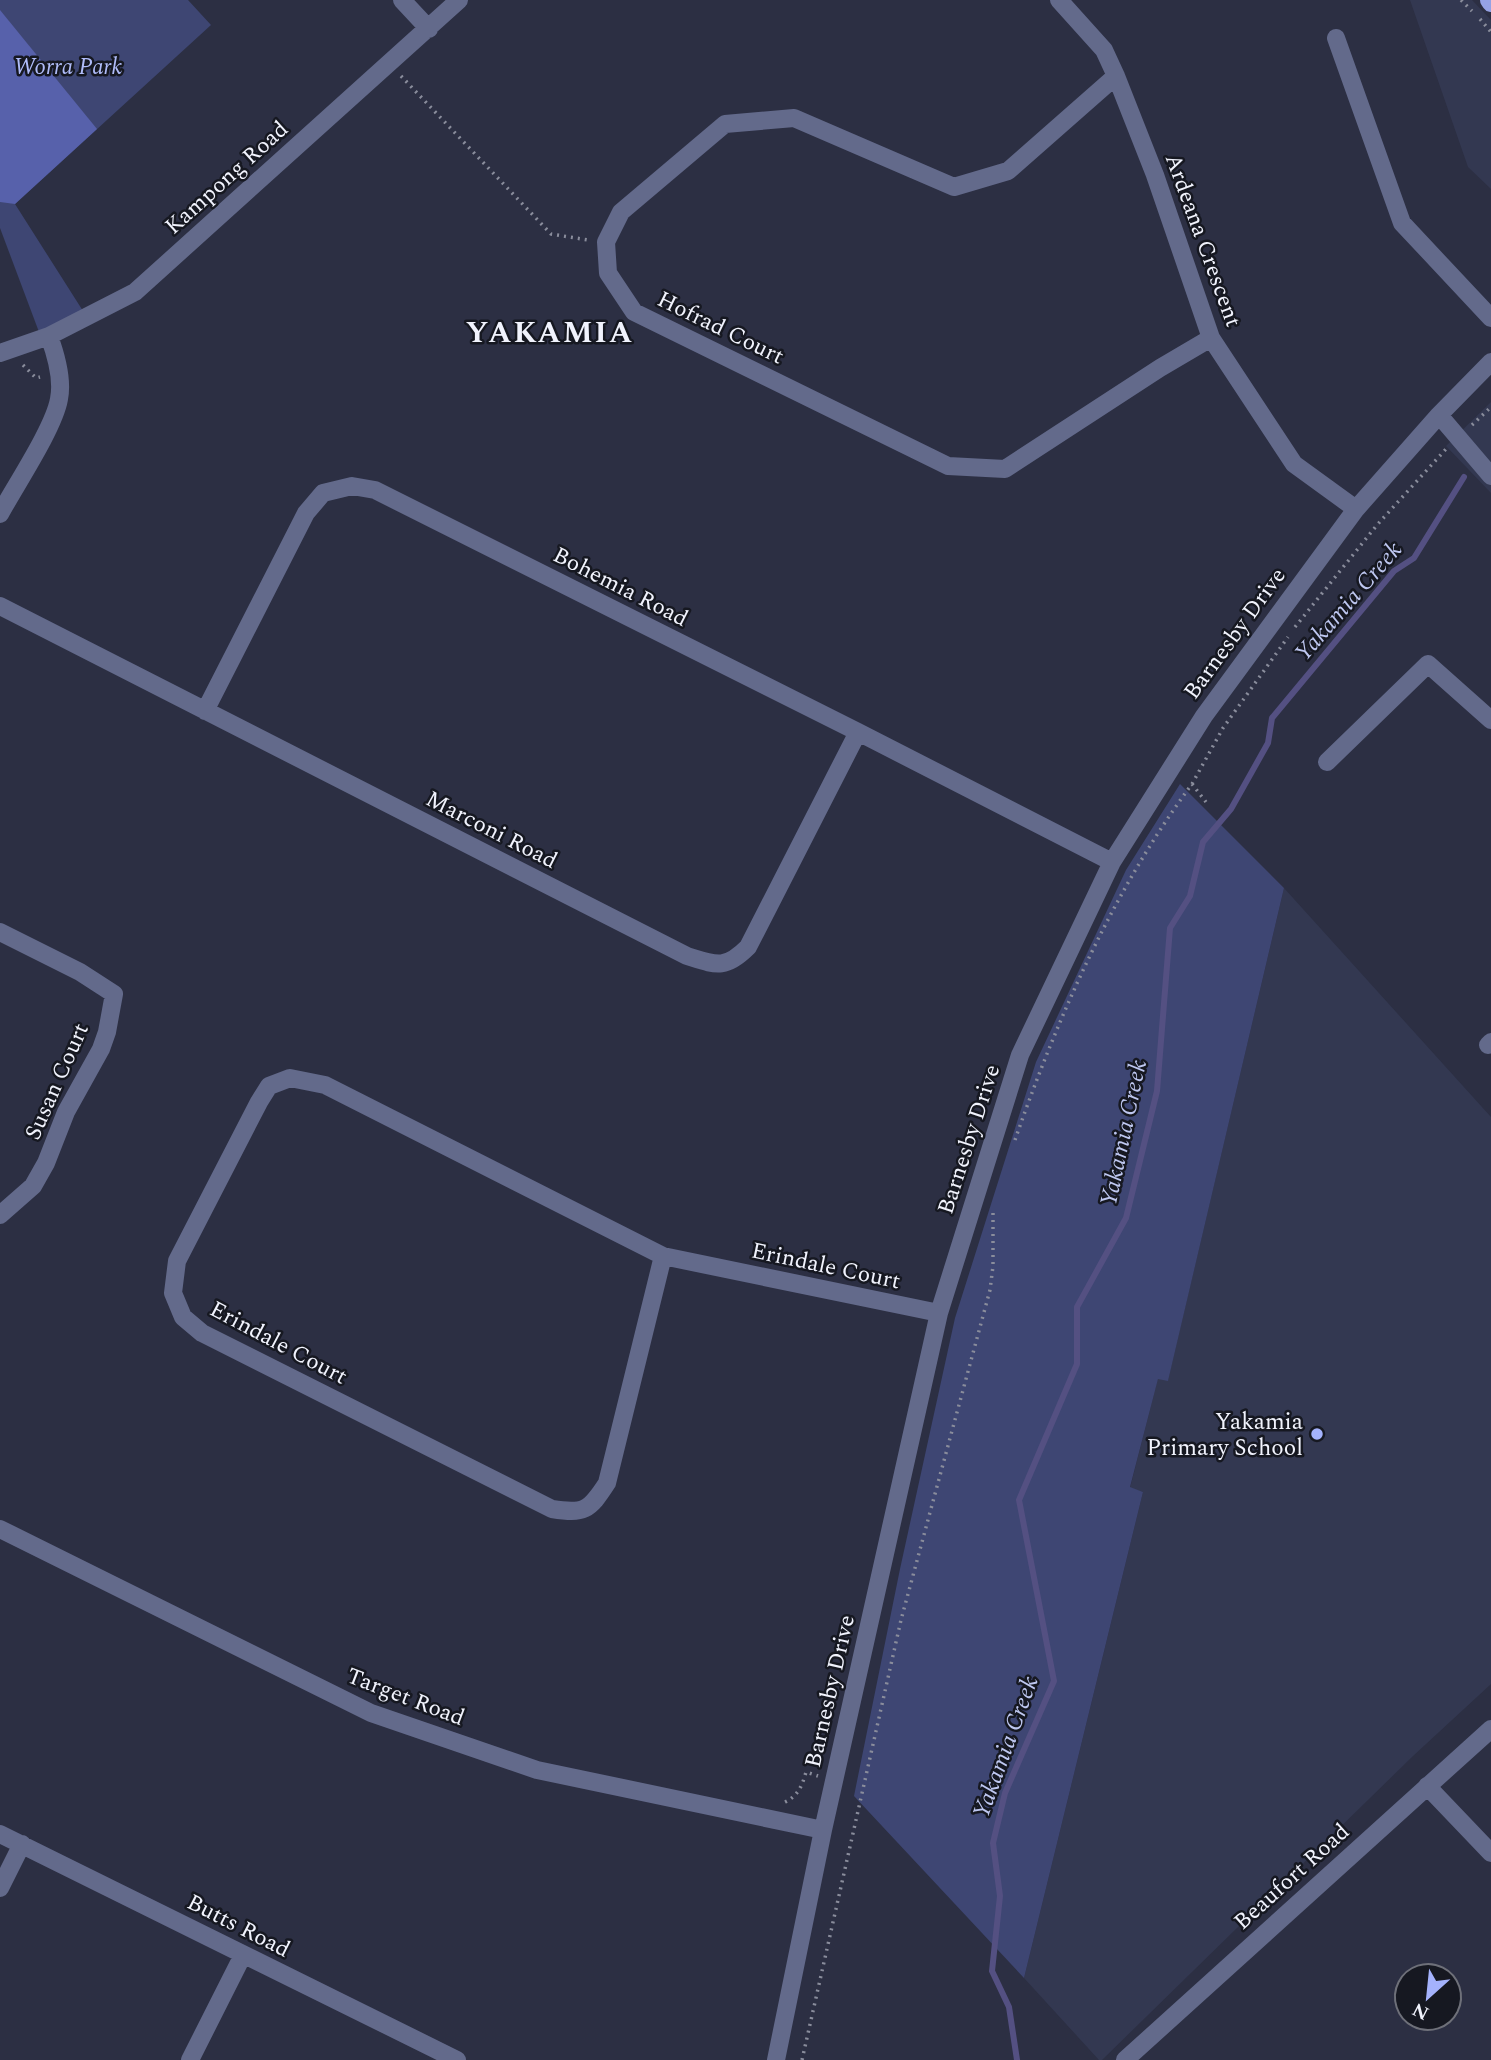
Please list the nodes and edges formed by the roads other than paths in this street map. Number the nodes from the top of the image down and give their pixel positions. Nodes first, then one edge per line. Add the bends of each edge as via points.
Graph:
1 (402, 0) edge
2 (459, 0) edge
3 (1059, 0) edge
4 (429, 29) junction
5 (1336, 38) dead end
6 (1116, 75) junction
7 (1491, 318) edge
8 (49, 335) junction
9 (1211, 338) junction
10 (0, 353) edge
11 (1491, 362) edge
12 (1438, 415) junction
13 (1491, 476) edge
14 (1356, 509) junction
15 (0, 514) edge
16 (0, 606) edge
17 (205, 711) junction
18 (1491, 720) edge
19 (858, 732) junction
20 (1327, 762) dead end
21 (1112, 862) junction
22 (0, 932) edge
23 (0, 1215) edge
24 (663, 1256) junction
25 (939, 1313) junction
26 (0, 1529) edge
27 (1491, 1729) edge
28 (1427, 1786) junction
29 (823, 1830) junction
30 (0, 1834) edge
31 (22, 1844) junction
32 (1491, 1853) edge
33 (0, 1888) edge
34 (243, 1955) junction
35 (190, 2060) edge
36 (457, 2060) edge
37 (776, 2060) edge
38 (1125, 2060) edge

1 - 4 street
2 - 4 street, Kampong Road
3 - 6 street, Ardeana Crescent via 1104,50
4 - 8 street, Kampong Road via 135,292
5 - 7 street via 1402,223
6 - 9 street, Ardeana Crescent
6 - 9 street, Hofrad Court via 1008,171 954,187 793,118 724,124 621,212 606,242 608,273 634,312 948,466 1005,469
8 - 10 street, Kampong Road
8 - 15 street via 60,382 59,401
9 - 14 street, Ardeana Crescent via 1294,464
11 - 12 street, Barnesby Drive
12 - 13 street
12 - 14 street, Barnesby Drive
14 - 21 street, Barnesby Drive via 1204,716
16 - 17 street, Marconi Road
17 - 19 street, Bohemia Road via 306,513 323,493 352,486 375,490
17 - 19 street, Marconi Road via 687,956 712,964 734,961 748,947
18 - 20 street via 1428,664
19 - 21 street, Bohemia Road
21 - 25 street, Barnesby Drive via 1020,1055
22 - 23 street, Susan Court via 114,994 101,1049 66,1112 46,1163 33,1186
24 - 24 street, Erindale Court via 325,1085 290,1078 268,1086 259,1102 177,1261 173,1293 183,1317 202,1333 552,1509 576,1513 595,1502 607,1483
24 - 25 street, Erindale Court
25 - 29 street, Barnesby Drive
26 - 29 street, Target Road via 371,1713 537,1770
27 - 28 street, Beaufort Road
28 - 32 street
28 - 38 street, Beaufort Road
29 - 37 street, Barnesby Drive
30 - 31 street, Butts Road
31 - 33 street
31 - 34 street, Butts Road
34 - 35 street
34 - 36 street, Butts Road

